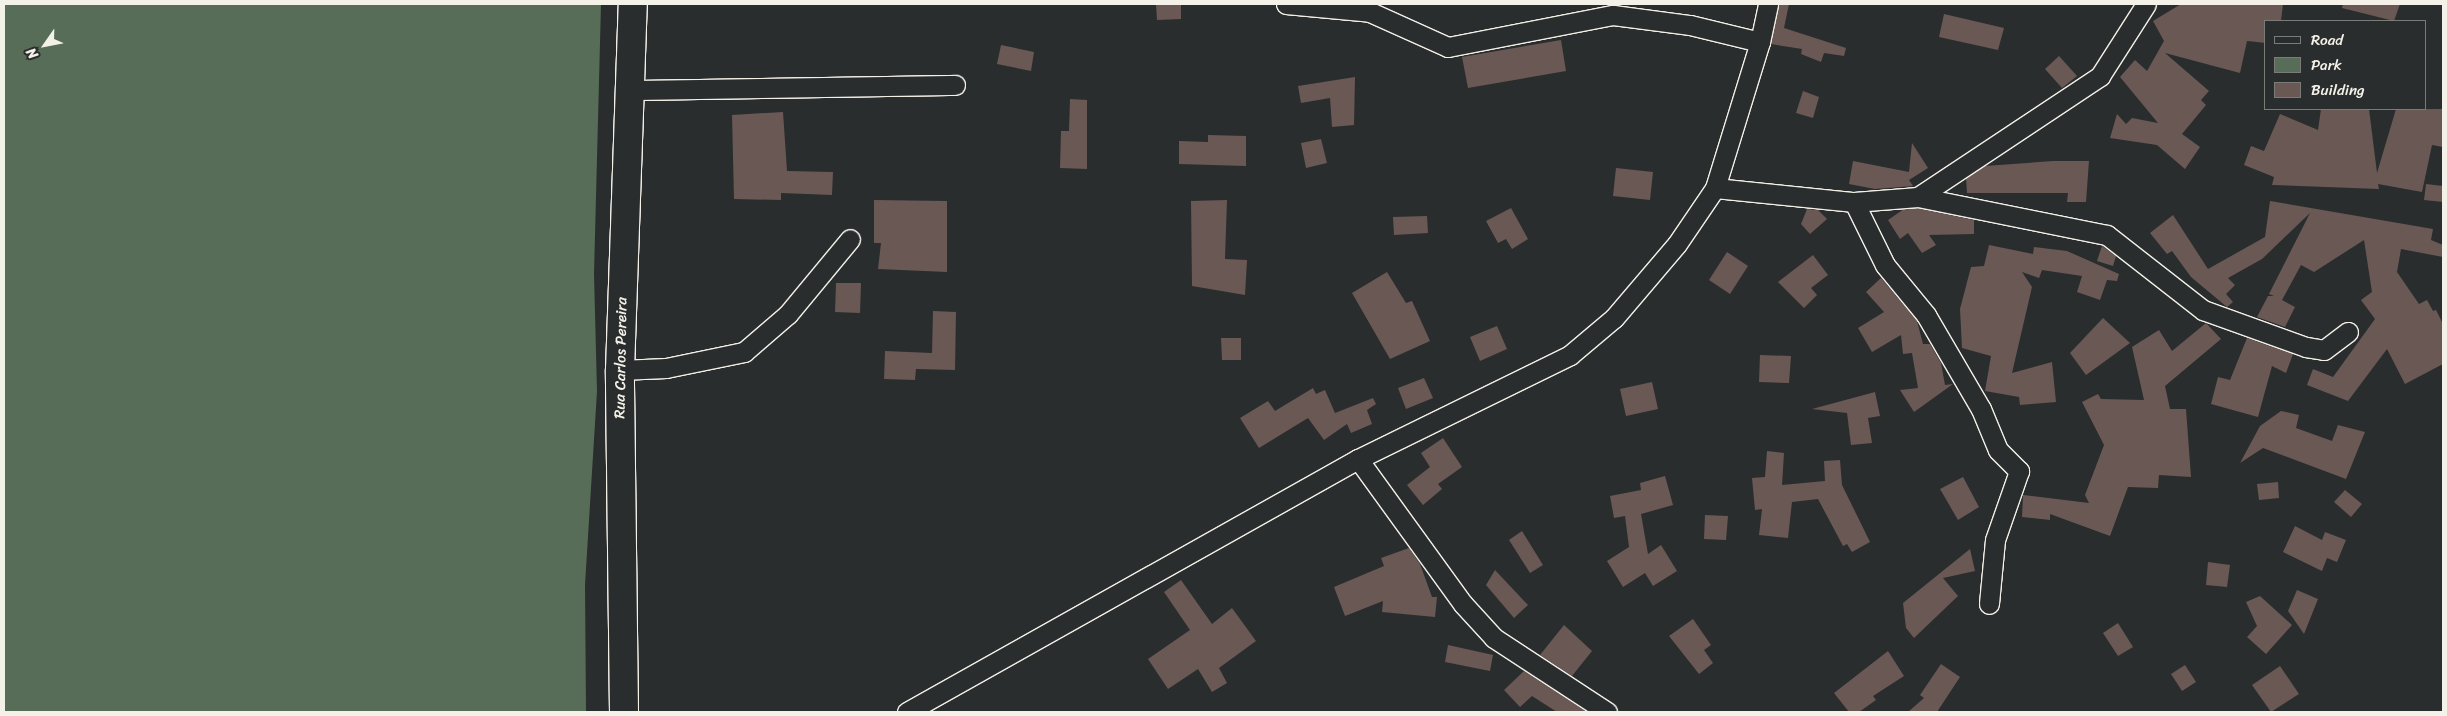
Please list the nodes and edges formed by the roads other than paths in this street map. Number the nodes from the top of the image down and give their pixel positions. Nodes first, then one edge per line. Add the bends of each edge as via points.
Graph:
1 (633, 4) edge
2 (1286, 4) edge
3 (1768, 4) edge
4 (2146, 4) edge
5 (1370, 8) edge
6 (1760, 42) junction
7 (955, 85) dead end
8 (630, 90) junction
9 (1715, 188) junction
10 (1918, 197) junction
11 (1854, 202) junction
12 (850, 239) dead end
13 (2348, 332) dead end
14 (620, 370) junction
15 (1358, 459) junction
16 (1989, 604) dead end
17 (624, 712) edge
18 (908, 712) edge
19 (1607, 712) edge

1 - 8 main road, Rua Carlos Pereira
2 - 5 street
3 - 6 street
4 - 10 street via 2100,76
5 - 6 street via 1448,46 1613,15 1690,25
6 - 9 street
7 - 8 street
8 - 14 main road, Rua Carlos Pereira
9 - 11 street
9 - 15 street via 1677,244 1614,318 1570,355
10 - 11 street
10 - 13 street via 2117,239 2203,310 2306,347 2324,350
11 - 16 street via 1885,265 1926,315 1981,409 1998,450 2019,471 1994,540
12 - 14 street via 788,314 744,352 666,368
14 - 17 main road, Rua Carlos Pereira
15 - 18 street
15 - 19 street via 1463,604 1494,638

